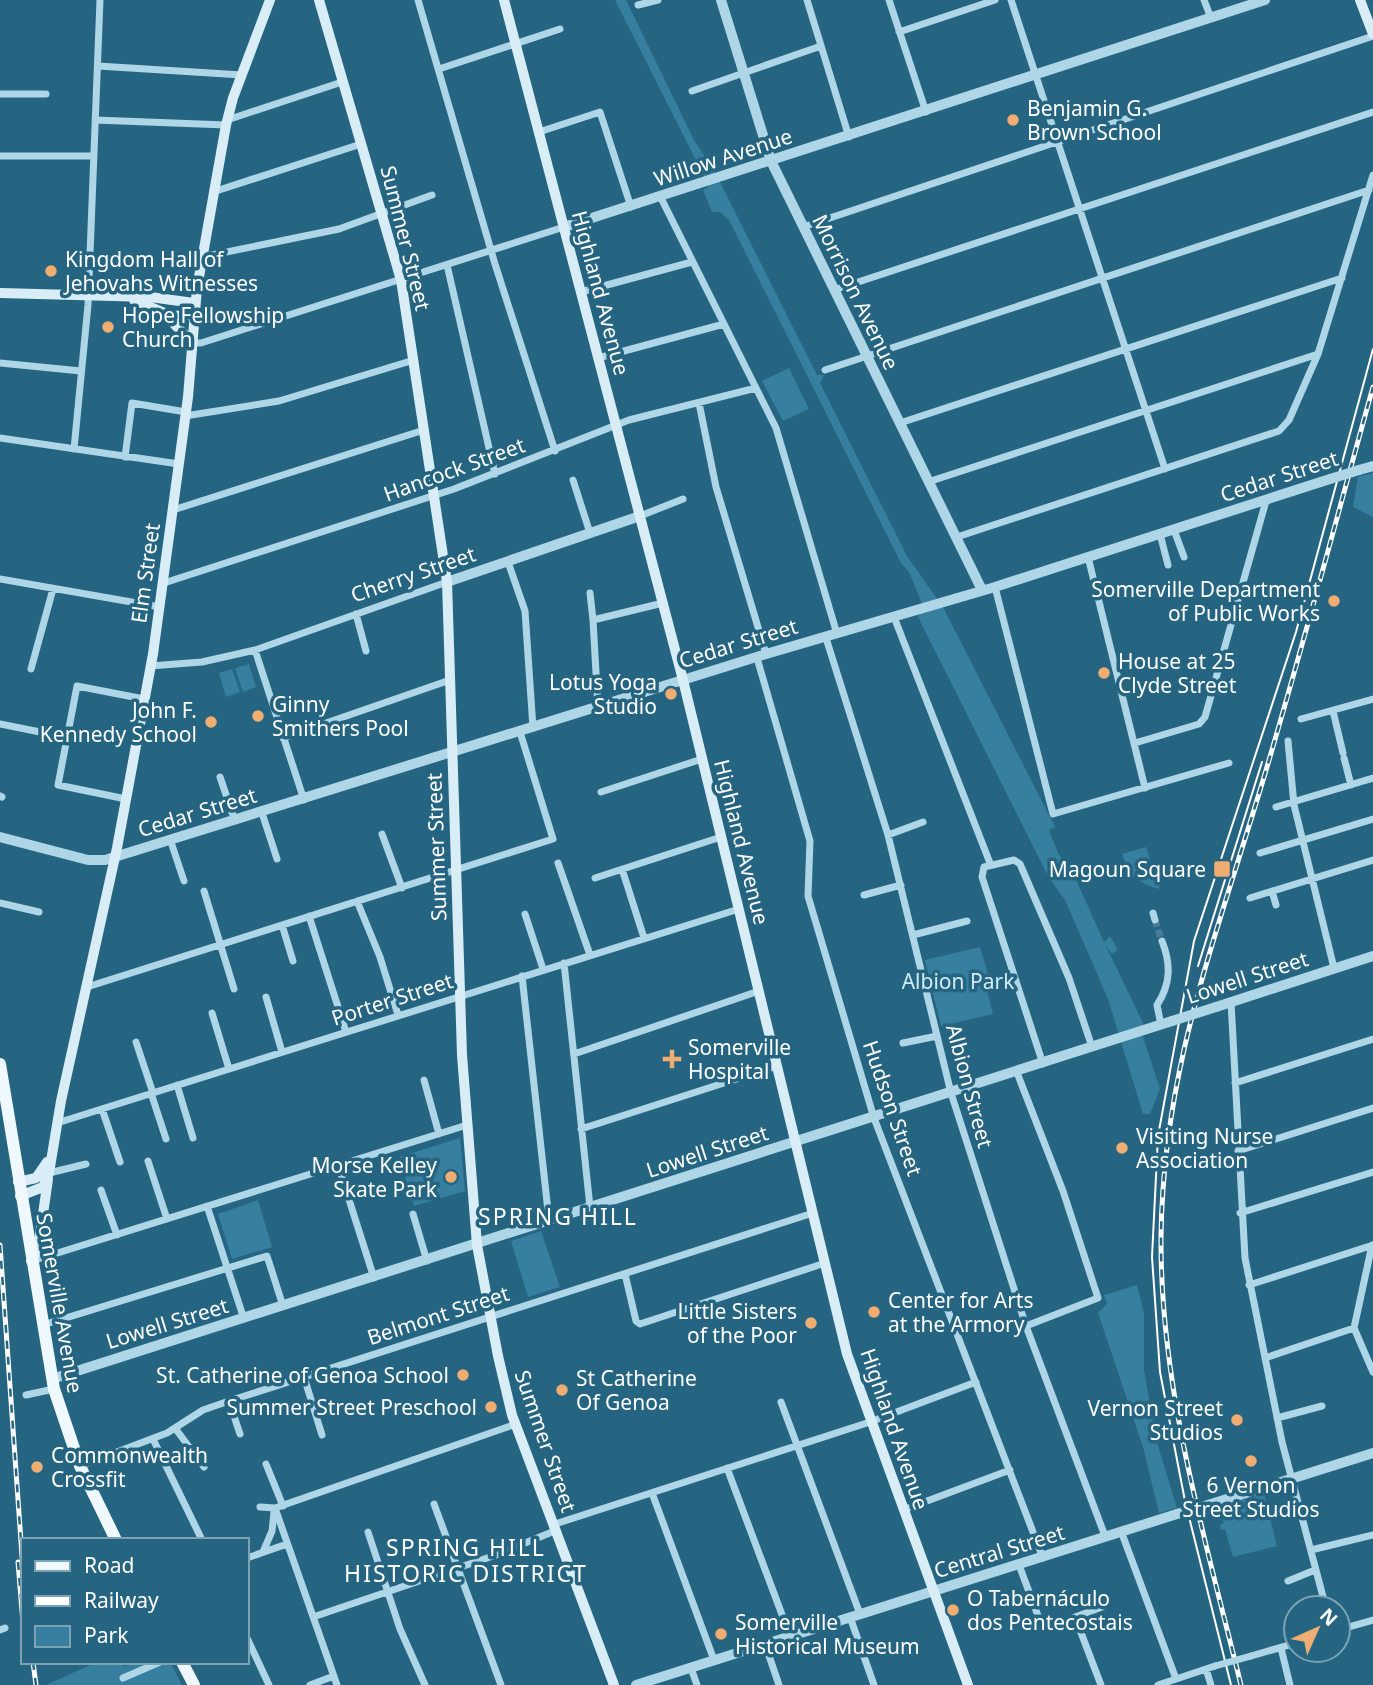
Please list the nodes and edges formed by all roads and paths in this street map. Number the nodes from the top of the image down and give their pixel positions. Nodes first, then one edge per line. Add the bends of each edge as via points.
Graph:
1 (100, 0) edge
2 (270, 0) edge
3 (319, 0) edge
4 (418, 0) edge
5 (504, 0) edge
6 (657, 0) edge
7 (722, 0) edge
8 (807, 0) edge
9 (889, 0) edge
10 (995, 0) edge
11 (1011, 0) edge
12 (1204, 0) edge
13 (1265, 0) edge
14 (1360, 0) edge
15 (638, 5) dead end
16 (1210, 18) junction
17 (560, 29) dead end
18 (900, 32) junction
19 (1373, 35) edge
20 (516, 44) junction
21 (821, 46) junction
22 (98, 66) junction
23 (439, 69) junction
24 (743, 72) junction
25 (242, 75) junction
26 (1036, 76) junction
27 (342, 82) junction
28 (692, 91) dead end
29 (0, 94) edge
30 (46, 94) dead end
31 (926, 112) junction
32 (1373, 112) edge
33 (96, 120) junction
34 (227, 123) junction
35 (539, 132) junction
36 (849, 137) junction
37 (361, 144) junction
38 (1058, 144) junction
39 (0, 156) edge
40 (94, 156) junction
41 (771, 161) junction
42 (1373, 175) edge
43 (1369, 190) junction
44 (213, 192) junction
45 (432, 195) dead end
46 (662, 198) junction
47 (632, 208) junction
48 (1080, 209) junction
49 (381, 213) junction
50 (564, 227) junction
51 (803, 227) junction
52 (492, 250) junction
53 (202, 257) junction
54 (692, 262) junction
55 (447, 265) junction
56 (1104, 278) junction
57 (1342, 278) junction
58 (401, 280) junction
59 (834, 289) junction
60 (581, 292) junction
61 (0, 293) edge
62 (88, 296) junction
63 (124, 298) junction
64 (194, 309) junction
65 (161, 311) junction
66 (724, 324) junction
67 (192, 343) junction
68 (1125, 349) junction
69 (1318, 354) junction
70 (867, 357) junction
71 (598, 358) junction
72 (414, 360) junction
73 (0, 363) edge
74 (81, 370) junction
75 (825, 370) dead end
76 (756, 388) junction
77 (699, 403) junction
78 (1146, 411) junction
79 (186, 414) junction
80 (900, 423) junction
81 (616, 425) junction
82 (424, 430) junction
83 (0, 438) edge
84 (74, 449) junction
85 (555, 451) junction
86 (125, 457) junction
87 (179, 464) junction
88 (1373, 466) edge
89 (1165, 469) junction
90 (495, 474) junction
91 (573, 480) dead end
92 (928, 482) junction
93 (434, 496) junction
94 (683, 499) dead end
95 (1266, 501) junction
96 (173, 510) junction
97 (640, 516) junction
98 (1174, 530) junction
99 (590, 533) junction
100 (1160, 534) junction
101 (957, 537) junction
102 (1088, 557) junction
103 (1184, 557) dead end
104 (508, 562) junction
105 (1168, 565) dead end
106 (3, 580) edge
107 (447, 582) junction
108 (164, 583) junction
109 (995, 587) junction
110 (53, 589) junction
111 (982, 590) junction
112 (590, 593) dead end
113 (663, 603) junction
114 (160, 607) junction
115 (356, 614) junction
116 (894, 617) junction
117 (593, 620) junction
118 (837, 634) junction
119 (826, 638) junction
120 (255, 650) junction
121 (366, 650) dead end
122 (762, 656) junction
123 (150, 666) junction
124 (31, 670) dead end
125 (450, 680) junction
126 (683, 680) junction
127 (144, 699) junction
128 (1373, 699) edge
129 (598, 708) junction
130 (1333, 710) junction
131 (1301, 719) dead end
132 (0, 724) edge
133 (533, 728) junction
134 (520, 732) junction
135 (45, 733) dead end
136 (283, 738) junction
137 (1288, 741) dead end
138 (1135, 743) junction
139 (453, 753) junction
140 (702, 759) junction
141 (1229, 763) dead end
142 (220, 777) dead end
143 (1373, 778) edge
144 (1351, 785) junction
145 (1145, 788) junction
146 (601, 792) dead end
147 (126, 799) junction
148 (304, 800) junction
149 (1295, 802) junction
150 (1276, 807) dead end
151 (262, 813) junction
152 (1373, 819) edge
153 (235, 821) junction
154 (923, 822) dead end
155 (382, 834) dead end
156 (888, 835) junction
157 (0, 837) edge
158 (721, 837) junction
159 (170, 839) junction
160 (1303, 841) junction
161 (1260, 852) dead end
162 (115, 857) junction
163 (277, 859) dead end
164 (1373, 860) edge
165 (558, 863) dead end
166 (990, 863) junction
167 (622, 869) junction
168 (456, 871) junction
169 (595, 877) dead end
170 (1312, 879) junction
171 (184, 881) dead end
172 (901, 885) junction
173 (402, 887) junction
174 (204, 891) dead end
175 (1272, 891) junction
176 (864, 895) dead end
177 (1250, 898) dead end
178 (357, 901) junction
179 (0, 903) edge
180 (1276, 905) dead end
181 (739, 909) junction
182 (39, 912) dead end
183 (525, 914) dead end
184 (309, 916) junction
185 (967, 921) dead end
186 (282, 925) junction
187 (914, 935) junction
188 (644, 938) junction
189 (1162, 941) tunnel mouth
190 (220, 944) junction
191 (590, 955) junction
192 (1373, 956) edge
193 (293, 961) dead end
194 (564, 963) junction
195 (1334, 968) junction
196 (542, 969) junction
197 (522, 976) junction
198 (87, 987) junction
199 (234, 989) dead end
200 (759, 991) junction
201 (461, 995) junction
202 (266, 997) dead end
203 (1231, 1002) junction
204 (212, 1013) dead end
205 (398, 1015) junction
206 (1161, 1025) junction
207 (346, 1032) junction
208 (937, 1035) junction
209 (1373, 1040) edge
210 (136, 1042) dead end
211 (903, 1043) dead end
212 (1092, 1047) junction
213 (282, 1052) junction
214 (574, 1054) junction
215 (0, 1064) edge
216 (1043, 1064) junction
217 (777, 1066) junction
218 (229, 1069) junction
219 (1016, 1070) junction
220 (424, 1080) dead end
221 (1235, 1083) junction
222 (177, 1085) junction
223 (152, 1093) junction
224 (951, 1093) junction
225 (1373, 1108) edge
226 (102, 1109) junction
227 (874, 1118) junction
228 (57, 1123) junction
229 (467, 1125) junction
230 (581, 1129) junction
231 (439, 1134) junction
232 (193, 1138) dead end
233 (166, 1139) dead end
234 (796, 1142) junction
235 (1238, 1150) junction
236 (51, 1153) junction
237 (149, 1161) dead end
238 (120, 1162) dead end
239 (86, 1164) dead end
240 (338, 1166) junction
241 (1373, 1172) edge
242 (49, 1174) junction
243 (18, 1182) junction
244 (101, 1190) dead end
245 (20, 1196) junction
246 (207, 1206) junction
247 (590, 1207) junction
248 (813, 1213) junction
249 (1240, 1213) junction
250 (413, 1214) dead end
251 (167, 1219) junction
252 (549, 1220) junction
253 (117, 1235) junction
254 (477, 1245) junction
255 (1373, 1245) edge
256 (31, 1261) junction
257 (427, 1261) junction
258 (825, 1263) junction
259 (227, 1268) junction
260 (625, 1274) junction
261 (374, 1278) junction
262 (1249, 1284) junction
263 (283, 1307) junction
264 (491, 1316) junction
265 (244, 1319) junction
266 (42, 1325) junction
267 (1026, 1326) junction
268 (1354, 1328) junction
269 (1265, 1357) junction
270 (1373, 1372) edge
271 (304, 1377) junction
272 (976, 1382) junction
273 (53, 1384) junction
274 (26, 1395) dead end
275 (229, 1401) junction
276 (781, 1402) dead end
277 (1322, 1406) dead end
278 (1278, 1418) junction
279 (870, 1422) junction
280 (516, 1424) junction
281 (175, 1429) junction
282 (240, 1434) dead end
283 (322, 1435) dead end
284 (152, 1439) junction
285 (797, 1446) junction
286 (1373, 1453) edge
287 (266, 1464) dead end
288 (80, 1466) junction
289 (204, 1468) dead end
290 (727, 1468) junction
291 (1010, 1470) junction
292 (1294, 1478) junction
293 (652, 1493) junction
294 (434, 1504) dead end
295 (260, 1507) dead end
296 (279, 1507) junction
297 (903, 1510) junction
298 (556, 1527) junction
299 (1121, 1531) junction
300 (368, 1532) dead end
301 (1373, 1535) edge
302 (1105, 1536) junction
303 (115, 1538) edge
304 (201, 1538) edge
305 (287, 1544) junction
306 (1311, 1550) junction
307 (263, 1552) junction
308 (248, 1558) edge
309 (1043, 1558) junction
310 (1020, 1565) junction
311 (456, 1568) junction
312 (1315, 1570) junction
313 (1288, 1581) dead end
314 (933, 1591) junction
315 (387, 1592) junction
316 (1322, 1594) edge
317 (1102, 1608) dead end
318 (855, 1616) junction
319 (313, 1617) junction
320 (1076, 1617) junction
321 (1373, 1620) edge
322 (1352, 1626) edge
323 (790, 1636) junction
324 (248, 1640) edge
325 (765, 1644) junction
326 (1281, 1648) joint
327 (714, 1660) junction
328 (155, 1664) edge
329 (183, 1664) edge
330 (691, 1668) junction
331 (1206, 1669) junction
332 (334, 1676) junction
333 (123, 1678) dead end
334 (1176, 1679) junction
335 (194, 1685) edge
336 (269, 1685) edge
337 (310, 1685) edge
338 (337, 1685) edge
339 (425, 1685) edge
340 (501, 1685) edge
341 (614, 1685) edge
342 (636, 1685) edge
343 (697, 1685) edge
344 (779, 1685) edge
345 (874, 1685) edge
346 (968, 1685) edge
347 (1101, 1685) edge
348 (1159, 1685) edge
349 (1211, 1685) edge
350 (1290, 1685) edge

1 - 22 street
2 - 25 main road, Elm Street
3 - 27 main road, Summer Street
4 - 23 street
5 - 20 main road, Highland Avenue
6 - 15 street
7 - 24 street, Morrison Avenue
8 - 21 street
9 - 18 street
10 - 18 street
11 - 26 street
12 - 16 street
13 - 16 street, Willow Avenue
14 - 19 main road
16 - 26 street, Willow Avenue
17 - 20 street
18 - 31 street
19 - 38 street
20 - 23 street
20 - 35 main road, Highland Avenue
21 - 24 street
21 - 36 street
22 - 25 street
22 - 33 street
23 - 52 street
24 - 28 street
24 - 41 street, Morrison Avenue
25 - 34 main road, Elm Street
26 - 31 street, Willow Avenue
26 - 38 street
27 - 34 street
27 - 37 main road, Summer Street
29 - 30 street
31 - 36 street, Willow Avenue
32 - 48 street
33 - 34 street
33 - 40 street
34 - 44 main road, Elm Street
35 - 47 street via 600,112
35 - 50 main road, Highland Avenue
36 - 41 street, Willow Avenue
37 - 44 street
37 - 49 main road, Summer Street
38 - 48 street
38 - 51 street
39 - 40 street
40 - 62 street
41 - 46 street, Willow Avenue
41 - 51 street, Morrison Avenue
42 - 43 street
43 - 56 street
43 - 57 street
44 - 53 main road, Elm Street
45 - 49 street
46 - 47 street, Willow Avenue
46 - 54 street
47 - 50 street, Willow Avenue
48 - 56 street
48 - 59 street
49 - 53 street via 340,229
49 - 58 main road, Summer Street
50 - 52 street, Willow Avenue
50 - 60 main road, Highland Avenue
51 - 59 street, Morrison Avenue
52 - 55 street, Willow Avenue
52 - 85 street
53 - 64 main road, Elm Street
54 - 60 street
54 - 66 street
55 - 58 street, Willow Avenue
55 - 90 street
56 - 68 street
56 - 70 street
57 - 68 street
57 - 69 street
58 - 67 street, Willow Avenue
58 - 72 main road, Summer Street
59 - 70 street, Morrison Avenue
60 - 71 main road, Highland Avenue
61 - 62 main road
62 - 63 main road
62 - 74 street
63 - 64 main road via 155,297
63 - 65 main road
64 - 65 main road via 175,316
64 - 67 main road, Elm Street
65 - 67 main road
66 - 71 street
66 - 76 street
67 - 79 main road, Elm Street
68 - 78 street
68 - 80 street
69 - 78 street
69 - 89 street via 1290,420 1279,431
70 - 75 street
70 - 80 street, Morrison Avenue
71 - 81 main road, Highland Avenue
72 - 79 street via 279,401
72 - 82 main road, Summer Street
73 - 74 street
74 - 84 street
76 - 77 street, Hancock Street
76 - 118 street via 776,428
77 - 81 street, Hancock Street
77 - 122 street, Hudson Street via 716,487
78 - 89 street
78 - 92 street
79 - 86 street via 132,403
79 - 87 main road, Elm Street
80 - 92 street, Morrison Avenue
81 - 85 street, Hancock Street
81 - 97 main road, Highland Avenue
82 - 93 main road, Summer Street
82 - 96 street
83 - 84 street
84 - 86 street
85 - 90 street, Hancock Street
86 - 87 street
87 - 96 main road, Elm Street
88 - 95 street, Cedar Street, bridge
89 - 101 street
90 - 93 street, Hancock Street
91 - 99 street
92 - 101 street, Morrison Avenue
93 - 107 main road, Summer Street
93 - 108 street, Hancock Street
94 - 97 street, Cherry Street
95 - 98 street, Cedar Street
95 - 138 street via 1205,717 1199,724
96 - 108 main road, Elm Street
97 - 99 street, Cherry Street
97 - 113 main road, Highland Avenue
98 - 100 street, Cedar Street
98 - 103 street
99 - 104 street, Cherry Street
100 - 102 street, Cedar Street
100 - 105 street
101 - 111 street, Morrison Avenue
102 - 109 street, Cedar Street
102 - 138 street
104 - 107 street, Cherry Street
104 - 133 street via 525,611
106 - 110 street
107 - 115 street, Cherry Street
107 - 125 main road, Summer Street
108 - 114 main road, Elm Street
109 - 111 street, Cedar Street
109 - 145 street via 1054,814
110 - 114 street
110 - 124 street
111 - 116 street, Cedar Street
112 - 117 street
113 - 117 street
113 - 126 main road, Highland Avenue
114 - 123 main road, Elm Street
115 - 120 street, Cherry Street
115 - 121 street
116 - 118 street, Cedar Street
116 - 166 street
117 - 129 street
118 - 119 street, Cedar Street
119 - 122 street, Cedar Street
119 - 156 street, Albion Street
120 - 123 street, Cherry Street via 202,662
120 - 136 street
122 - 126 street, Cedar Street
122 - 227 street, Hudson Street via 810,841 808,896
123 - 127 main road, Elm Street
125 - 136 street
125 - 139 main road, Summer Street
126 - 129 street, Cedar Street
126 - 140 main road, Highland Avenue
127 - 147 main road, Elm Street
127 - 147 street via 78,686 58,785
128 - 130 street
129 - 133 street, Cedar Street
130 - 131 street
130 - 144 street
132 - 135 street
133 - 134 street, Cedar Street
134 - 139 street, Cedar Street
134 - 168 street via 553,839
136 - 148 street
137 - 149 street
138 - 145 street
139 - 148 street, Cedar Street
139 - 168 main road, Summer Street
140 - 146 street
140 - 158 main road, Highland Avenue
141 - 145 street
142 - 153 street
143 - 144 street
144 - 149 street
147 - 162 main road, Elm Street
148 - 151 street, Cedar Street
149 - 150 street
149 - 160 street
151 - 153 street, Cedar Street
151 - 163 street
152 - 160 street
153 - 159 street, Cedar Street
154 - 156 street
155 - 173 street
156 - 172 street, Albion Street
157 - 162 street, Cedar Street via 88,860
158 - 167 street
158 - 181 main road, Highland Avenue
159 - 162 street, Cedar Street
159 - 171 street
160 - 161 street
160 - 170 street
162 - 198 main road, Elm Street
164 - 170 street via 1355,870
165 - 191 street
166 - 212 street via 1014,860 1020,864 1069,978
166 - 216 street via 982,877
167 - 169 street
167 - 188 street
168 - 173 street
168 - 201 main road, Summer Street
170 - 175 street
170 - 195 street
172 - 176 street
172 - 187 street, Albion Street
173 - 178 street
174 - 190 street
175 - 177 street
175 - 180 street
178 - 184 street
178 - 205 street
179 - 182 street
181 - 188 street, Porter Street
181 - 200 main road, Highland Avenue
183 - 196 street
184 - 186 street
184 - 207 street
185 - 187 street
186 - 190 street
186 - 193 street
187 - 208 street, Albion Street
188 - 191 street, Porter Street
189 - 206 street via 1169,973 1157,1005
190 - 198 street
190 - 199 street
191 - 194 street, Porter Street
192 - 195 street, Lowell Street
194 - 196 street, Porter Street
194 - 214 street
195 - 203 street, Lowell Street
196 - 197 street, Porter Street
197 - 201 street, Porter Street
197 - 252 street
198 - 228 main road, Elm Street
200 - 214 street
200 - 217 main road, Highland Avenue
201 - 205 street, Porter Street
201 - 229 main road, Summer Street
202 - 213 street
203 - 206 street, Lowell Street, bridge
203 - 221 street
204 - 218 street
205 - 207 street, Porter Street
206 - 212 street, Lowell Street
207 - 213 street, Porter Street
208 - 211 street
208 - 224 street, Albion Street
209 - 221 street
210 - 223 street
212 - 216 street, Lowell Street
213 - 218 street, Porter Street
214 - 230 street
215 - 243 main road, Somerville Avenue
216 - 219 street, Lowell Street
217 - 230 street
217 - 234 main road, Highland Avenue
218 - 222 street, Porter Street
219 - 224 street, Lowell Street
219 - 267 street via 1098,1298
220 - 231 street
221 - 235 street
222 - 223 street, Porter Street
222 - 232 street
223 - 226 street, Porter Street
223 - 233 street
224 - 227 street, Lowell Street
224 - 267 street, Albion Street
225 - 235 street
226 - 228 street, Porter Street
226 - 238 street
227 - 234 street, Lowell Street
227 - 272 street, Hudson Street
228 - 236 main road, Elm Street
229 - 231 street
229 - 254 main road, Summer Street
230 - 247 street
231 - 240 street
234 - 247 street, Lowell Street
234 - 248 main road, Highland Avenue
235 - 249 street
236 - 242 main road, Elm Street
236 - 243 main road, Elm Street via 39,1175
237 - 251 street
239 - 242 street
240 - 246 street
240 - 261 street
241 - 249 street
242 - 245 main road via 43,1187
242 - 256 main road, Elm Street via 38,1249
243 - 245 main road, Somerville Avenue
244 - 253 street
245 - 256 main road, Somerville Avenue
246 - 251 street
246 - 259 street
247 - 252 street, Lowell Street
248 - 258 main road, Highland Avenue
248 - 260 street, Belmont Street
249 - 262 street
250 - 257 street
251 - 253 street
252 - 254 street, Lowell Street
253 - 256 street
254 - 257 street, Lowell Street
254 - 264 main road, Summer Street
255 - 262 street
255 - 268 street
256 - 266 main road, Somerville Avenue
257 - 261 street, Lowell Street
258 - 260 street via 640,1325
258 - 279 main road, Highland Avenue
259 - 263 street via 267,1256
259 - 265 street
259 - 266 street
260 - 264 street, Belmont Street
261 - 263 street, Lowell Street
262 - 269 street
263 - 265 street, Lowell Street
264 - 271 street, Belmont Street
264 - 280 main road, Summer Street
265 - 273 street, Lowell Street
266 - 273 main road, Somerville Avenue
267 - 302 street, Albion Street
268 - 269 street
268 - 270 street
269 - 278 street
271 - 275 street, Belmont Street
271 - 283 street
272 - 279 street
272 - 291 street, Hudson Street
273 - 274 street
273 - 288 main road, Somerville Avenue
275 - 281 street, Belmont Street via 203,1410
275 - 282 street
276 - 285 street
277 - 278 street
278 - 292 street
279 - 285 street
279 - 297 main road, Highland Avenue
280 - 296 street
280 - 298 main road, Summer Street
281 - 284 street, Belmont Street
281 - 289 street
284 - 288 street, Belmont Street
284 - 304 street
285 - 290 street
285 - 318 street
286 - 292 street, Central Street
287 - 296 street
288 - 303 main road, Somerville Avenue
290 - 293 street
290 - 323 street
291 - 297 street
291 - 309 street, Hudson Street
292 - 299 street, Central Street, bridge
292 - 306 street
293 - 298 street
293 - 327 street
294 - 311 street
295 - 296 street
296 - 305 street
296 - 307 street
297 - 314 main road, Highland Avenue
298 - 311 street
298 - 341 main road, Summer Street
299 - 302 street, Central Street
299 - 334 street
300 - 315 street
301 - 306 street
302 - 309 street, Central Street
305 - 307 street
305 - 319 street
306 - 312 street
307 - 308 street
309 - 310 street, Central Street
310 - 314 street, Central Street
310 - 320 street via 1043,1629
311 - 315 street
311 - 340 street
312 - 313 street
312 - 316 street
314 - 318 street, Central Street
314 - 346 main road, Highland Avenue
315 - 319 street
315 - 339 street
317 - 320 street
318 - 323 street, Central Street
318 - 345 street
319 - 332 street
320 - 347 street
321 - 322 street
323 - 325 street, Central Street
324 - 336 street
325 - 327 street, Central Street
325 - 344 street
326 - 331 street, bridge
326 - 350 street
327 - 330 street, Central Street
328 - 333 street
329 - 335 main road
330 - 342 street, Central Street
330 - 343 street
331 - 334 street
331 - 349 street
332 - 337 street
332 - 338 street
334 - 348 street

